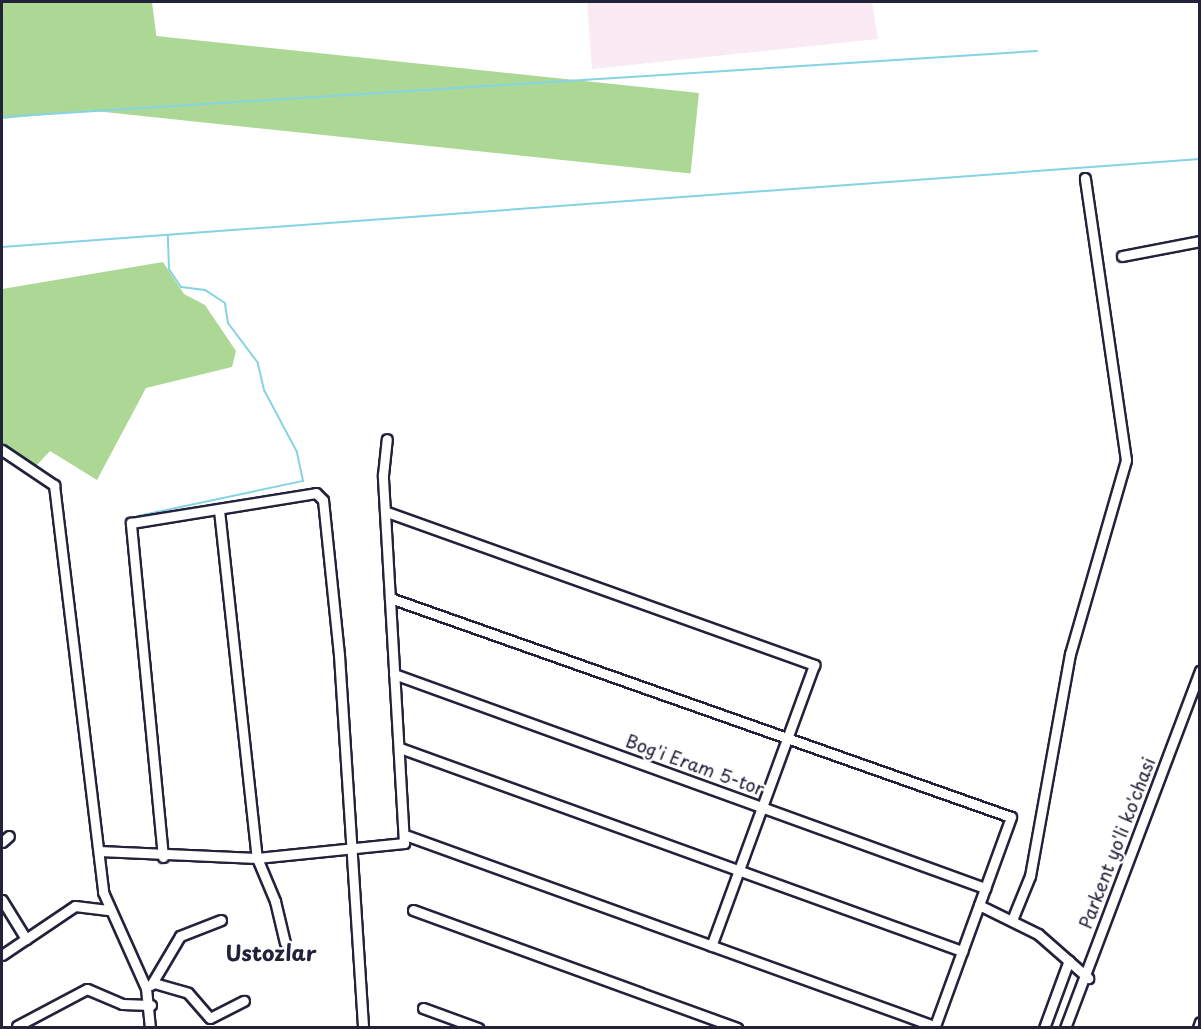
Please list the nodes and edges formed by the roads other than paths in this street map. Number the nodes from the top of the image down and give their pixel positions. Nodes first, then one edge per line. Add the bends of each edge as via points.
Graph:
1 (1085, 178) dead end
2 (1200, 241) edge
3 (1122, 256) dead end
4 (387, 439) dead end
5 (2, 450) edge
6 (219, 510) junction
7 (387, 512) junction
8 (390, 597) junction
9 (1200, 671) edge
10 (394, 674) junction
11 (1200, 684) edge
12 (788, 736) junction
13 (400, 748) junction
14 (762, 807) junction
15 (408, 836) junction
16 (352, 847) junction
17 (99, 851) junction
18 (163, 857) junction
19 (257, 858) junction
20 (739, 871) junction
21 (985, 888) junction
22 (2, 900) edge
23 (979, 905) junction
24 (108, 910) junction
25 (413, 910) dead end
26 (221, 920) dead end
27 (1012, 920) junction
28 (26, 939) junction
29 (285, 943) dead end
30 (711, 946) junction
31 (962, 951) junction
32 (2, 955) edge
33 (1070, 960) junction
34 (1087, 976) junction
35 (150, 986) junction
36 (244, 1001) dead end
37 (151, 1005) junction
38 (423, 1008) dead end
39 (1200, 1022) edge
40 (17, 1026) dead end
41 (934, 1027) edge
42 (150, 1028) edge
43 (363, 1028) edge
44 (478, 1028) edge
45 (737, 1028) edge
46 (1044, 1028) edge
47 (1065, 1028) edge
48 (1070, 1028) edge
49 (1198, 1028) edge

1 - 27 street via 1126,460 1070,654 1028,886
2 - 3 street
4 - 7 street
5 - 17 street via 38,470 54,485
6 - 16 street via 310,491 323,500
6 - 18 street via 131,523
6 - 19 street
7 - 8 street
7 - 12 street via 814,665
8 - 10 street
8 - 12 street
9 - 34 street, Parkent yo'li ko'chasi
10 - 13 street
10 - 14 street, Bog'i Eram 5-tor
11 - 34 street, Parkent yo'li ko'chasi
12 - 14 street
12 - 21 street via 1011,817
13 - 15 street
13 - 20 street
14 - 20 street
14 - 21 street, Bog'i Eram 5-tor
15 - 16 street via 404,843
15 - 30 street
16 - 19 street
16 - 43 street
17 - 18 street
17 - 24 street
18 - 19 street
19 - 29 street via 275,901
20 - 30 street
20 - 31 street
21 - 23 street
22 - 28 street
23 - 27 street
23 - 31 street
24 - 28 street via 75,906
24 - 35 street
25 - 45 street
26 - 35 street via 180,936
27 - 33 street
28 - 32 street
30 - 41 street
31 - 41 street
33 - 34 street
33 - 46 street
34 - 47 street, Parkent yo'li ko'chasi
34 - 48 street, Parkent yo'li ko'chasi
35 - 36 street via 188,993 210,1018
35 - 37 street
37 - 40 street via 122,1004 87,989
37 - 42 street
38 - 44 street
39 - 49 street

